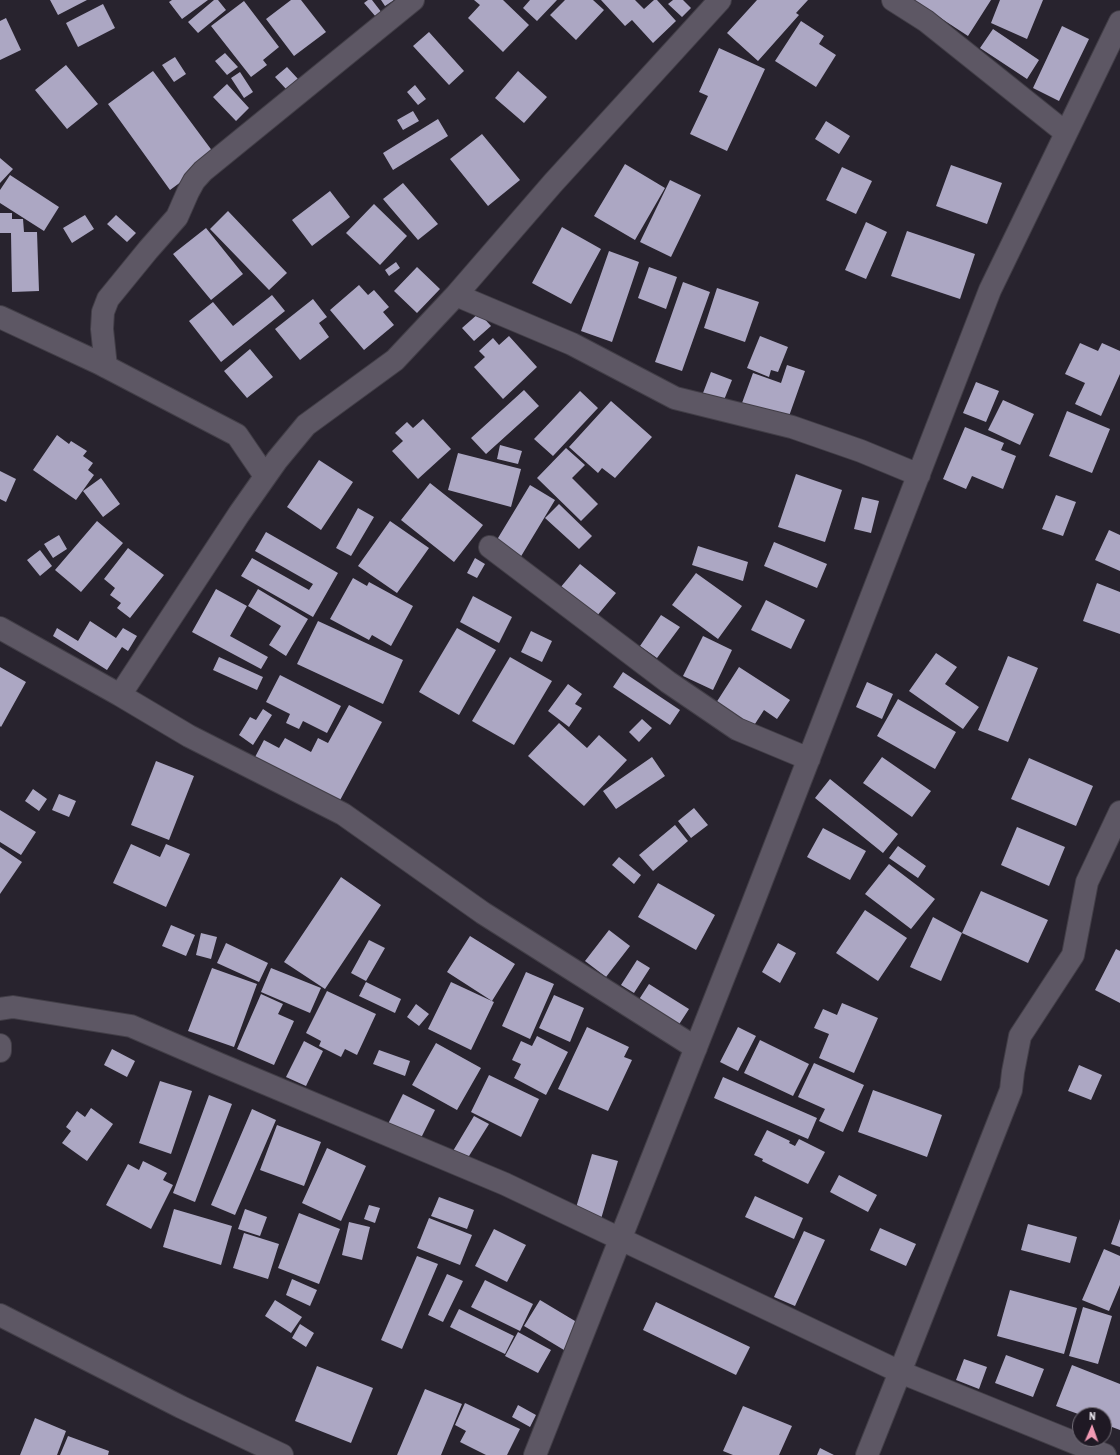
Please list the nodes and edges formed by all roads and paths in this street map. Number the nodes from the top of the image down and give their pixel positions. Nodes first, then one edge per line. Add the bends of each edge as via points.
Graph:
1 (413, 0) edge
2 (720, 0) edge
3 (893, 0) edge
4 (1120, 22) edge
5 (1066, 133) junction
6 (456, 295) junction
7 (0, 317) edge
8 (106, 367) junction
9 (918, 475) junction
10 (265, 476) junction
11 (490, 547) dead end
12 (0, 628) edge
13 (120, 695) junction
14 (809, 759) junction
15 (1120, 812) edge
16 (0, 1009) edge
17 (0, 1045) edge
18 (696, 1048) junction
19 (0, 1051) edge
20 (620, 1240) junction
21 (0, 1315) edge
22 (900, 1372) junction
23 (282, 1455) edge
24 (534, 1455) edge
25 (867, 1455) edge
26 (1105, 1455) edge

1 - 8 street via 194,181 177,217 108,299 103,312 102,329
2 - 6 street via 552,183
3 - 5 street via 926,21
4 - 5 street
5 - 9 street via 990,290
6 - 9 street via 572,344 674,398 792,427
6 - 10 street via 395,360 306,425
7 - 8 street
8 - 10 street via 237,435
9 - 14 street
10 - 13 street
11 - 14 street via 668,682 737,729
12 - 13 street
13 - 18 street via 189,736 343,814 482,913
14 - 18 street
15 - 22 street via 1087,882 1073,955 1020,1036 1011,1090
16 - 20 street via 13,1007 131,1026 505,1184
17 - 19 street
18 - 20 street
20 - 22 street
20 - 24 street
21 - 23 street
22 - 25 street
22 - 26 street

